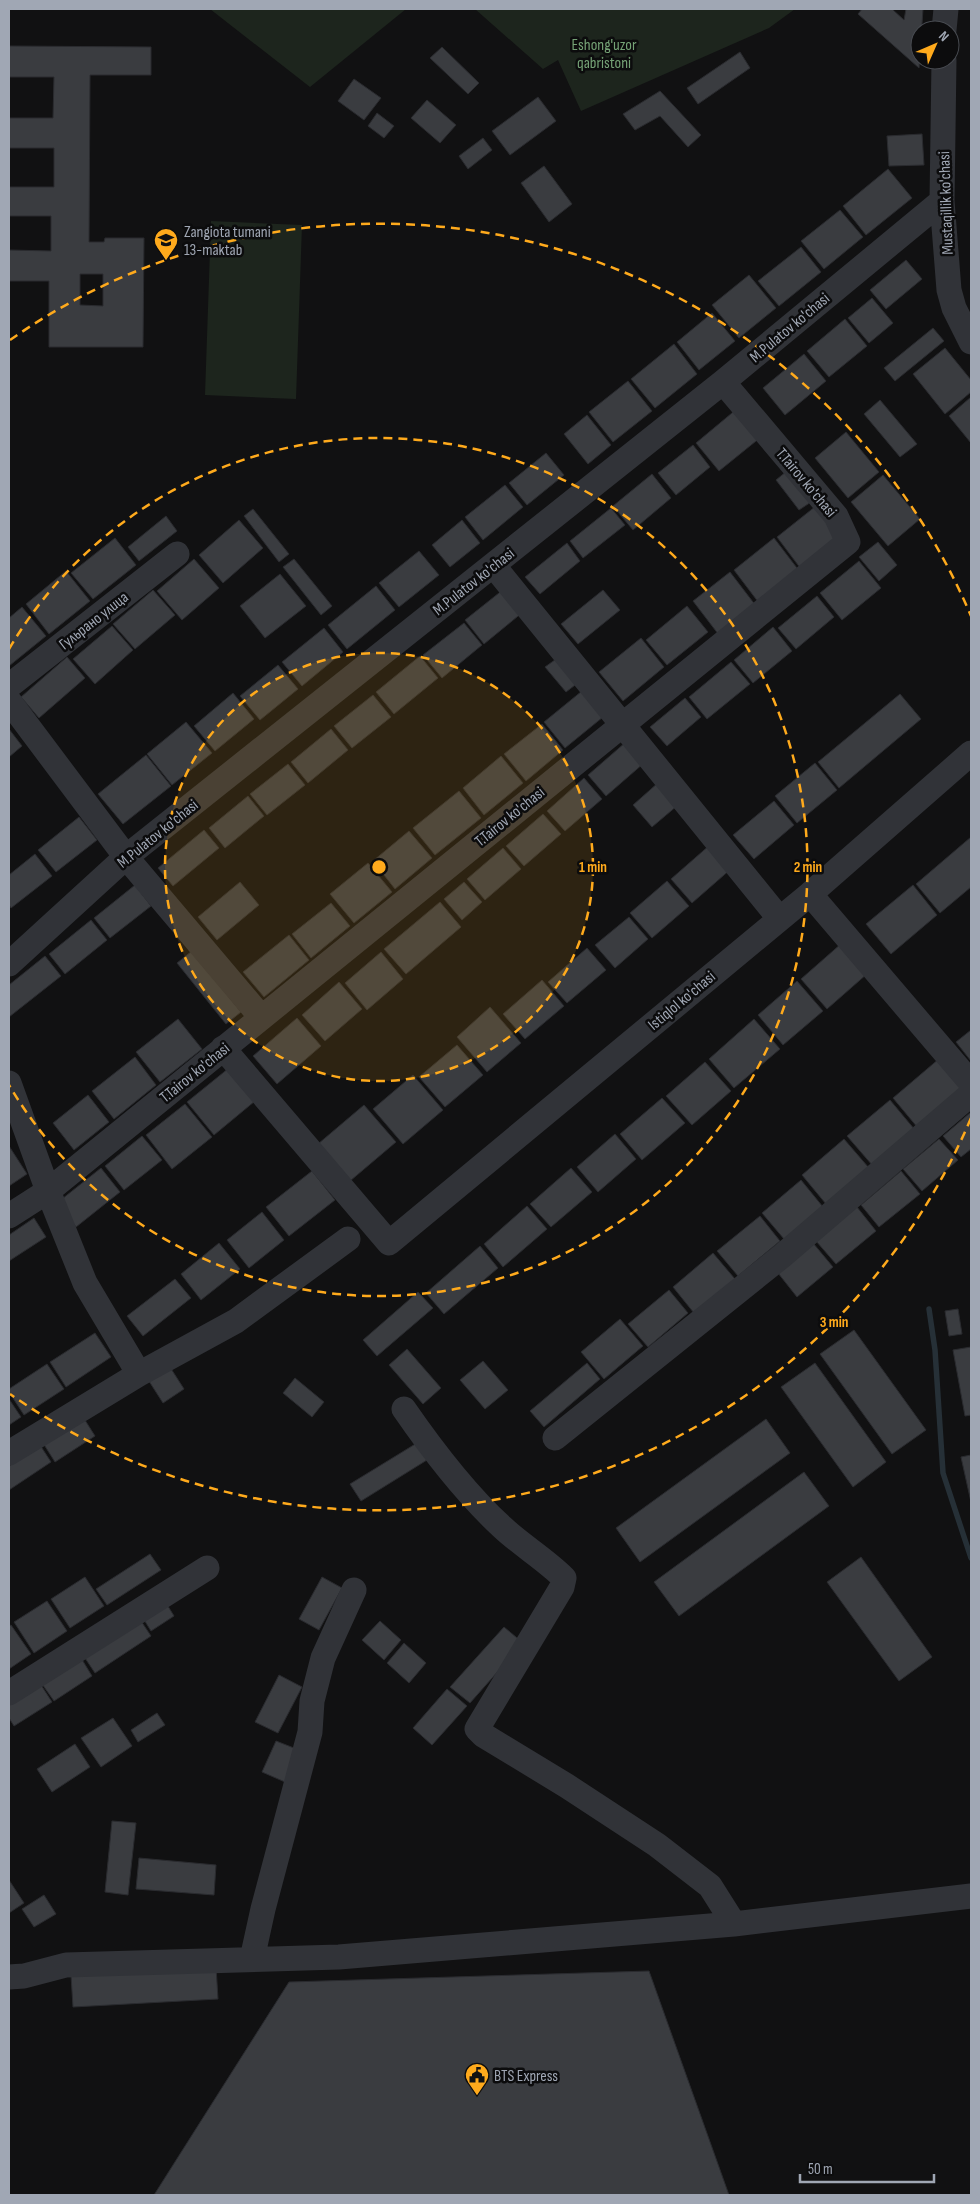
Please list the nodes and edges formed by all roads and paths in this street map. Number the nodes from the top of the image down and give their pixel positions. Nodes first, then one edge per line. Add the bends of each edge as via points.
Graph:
1 (944, 70) edge
2 (942, 201) junction
3 (971, 342) edge
4 (723, 382) junction
5 (177, 554) dead end
6 (493, 565) junction
7 (9, 686) edge
8 (9, 702) edge
9 (623, 724) junction
10 (971, 753) edge
11 (126, 857) junction
12 (810, 894) junction
13 (779, 918) junction
14 (9, 964) edge
15 (261, 1017) junction
16 (223, 1048) junction
17 (9, 1083) edge
18 (971, 1083) edge
19 (971, 1094) edge
20 (48, 1192) junction
21 (9, 1216) edge
22 (348, 1239) dead end
23 (139, 1374) junction
24 (404, 1409) dead end
25 (555, 1438) dead end
26 (9, 1454) edge
27 (206, 1568) dead end
28 (354, 1590) dead end
29 (9, 1693) edge
30 (971, 1896) edge
31 (734, 1924) junction
32 (252, 1959) junction
33 (9, 1977) edge

1 - 2 street, Mustaqillik ko'chasi
2 - 3 street, Mustaqillik ko'chasi via 948,290
2 - 4 street, M.Pulatov ko'chasi
4 - 6 street, M.Pulatov ko'chasi
4 - 9 street, T.Tairov ko'chasi via 836,516 848,542
5 - 7 street, Гульрано улица
6 - 9 street
6 - 11 street, M.Pulatov ko'chasi
8 - 11 street
9 - 13 street
9 - 15 street, T.Tairov ko'chasi
10 - 12 street, Istiqlol ko'chasi
11 - 14 street, M.Pulatov ko'chasi
11 - 15 street
12 - 13 street, Istiqlol ko'chasi
12 - 18 street
13 - 16 street, Istiqlol ko'chasi via 388,1243
15 - 16 street, T.Tairov ko'chasi
16 - 20 street, T.Tairov ko'chasi
17 - 20 street
19 - 25 street via 782,1256
20 - 21 street, T.Tairov ko'chasi
20 - 23 street via 85,1283
22 - 23 street via 236,1321
23 - 26 street
24 - 31 street via 452,1474 502,1527 564,1578 562,1587 477,1729 657,1845 710,1886
27 - 29 street
28 - 32 street via 323,1658 312,1701 310,1732
30 - 31 street
31 - 32 street via 339,1957
32 - 33 street via 66,1965

